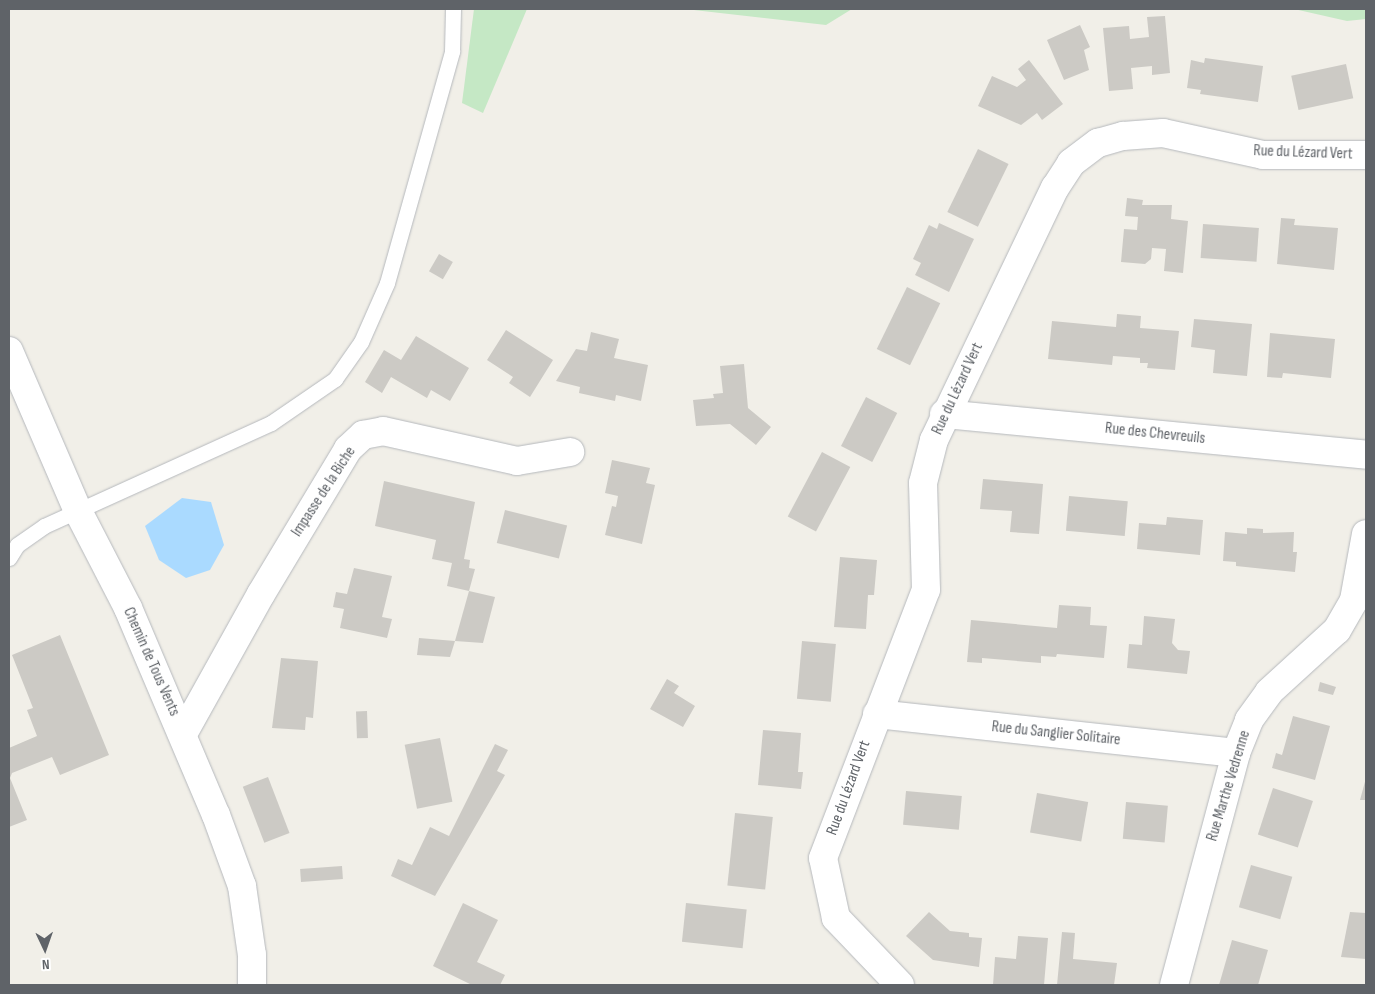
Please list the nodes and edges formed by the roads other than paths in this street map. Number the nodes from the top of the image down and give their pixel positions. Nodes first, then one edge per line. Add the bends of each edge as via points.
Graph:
1 (453, 9) edge
2 (1366, 155) edge
3 (9, 351) edge
4 (944, 414) junction
5 (570, 452) dead end
6 (1366, 455) edge
7 (78, 511) junction
8 (1366, 534) edge
9 (9, 558) edge
10 (877, 714) junction
11 (183, 734) junction
12 (1236, 753) junction
13 (252, 985) edge
14 (900, 985) edge
15 (1174, 985) edge

1 - 7 lane via 452,51 387,283 361,342 335,380 271,423
2 - 4 street, Rue du Lézard Vert via 1263,155 1163,133 1123,136 1098,143 1071,164 1055,188
3 - 7 street, Chemin de Tous Vents
4 - 6 street, Rue des Chevreuils
4 - 10 street, Rue du Lézard Vert via 924,483 926,590
5 - 11 street, Impasse de la Biche via 517,460 382,431 363,435 348,449 260,594
7 - 9 lane via 44,526 18,545
7 - 11 street, Chemin de Tous Vents via 128,608
8 - 12 street, Rue Marthe Vedrenne via 1354,600 1336,630 1269,692 1249,720
10 - 12 street, Rue du Sanglier Solitaire
10 - 14 street, Rue du Lézard Vert via 823,858 836,918
11 - 13 street, Chemin de Tous Vents via 242,886 252,955
12 - 15 street, Rue Marthe Vedrenne

